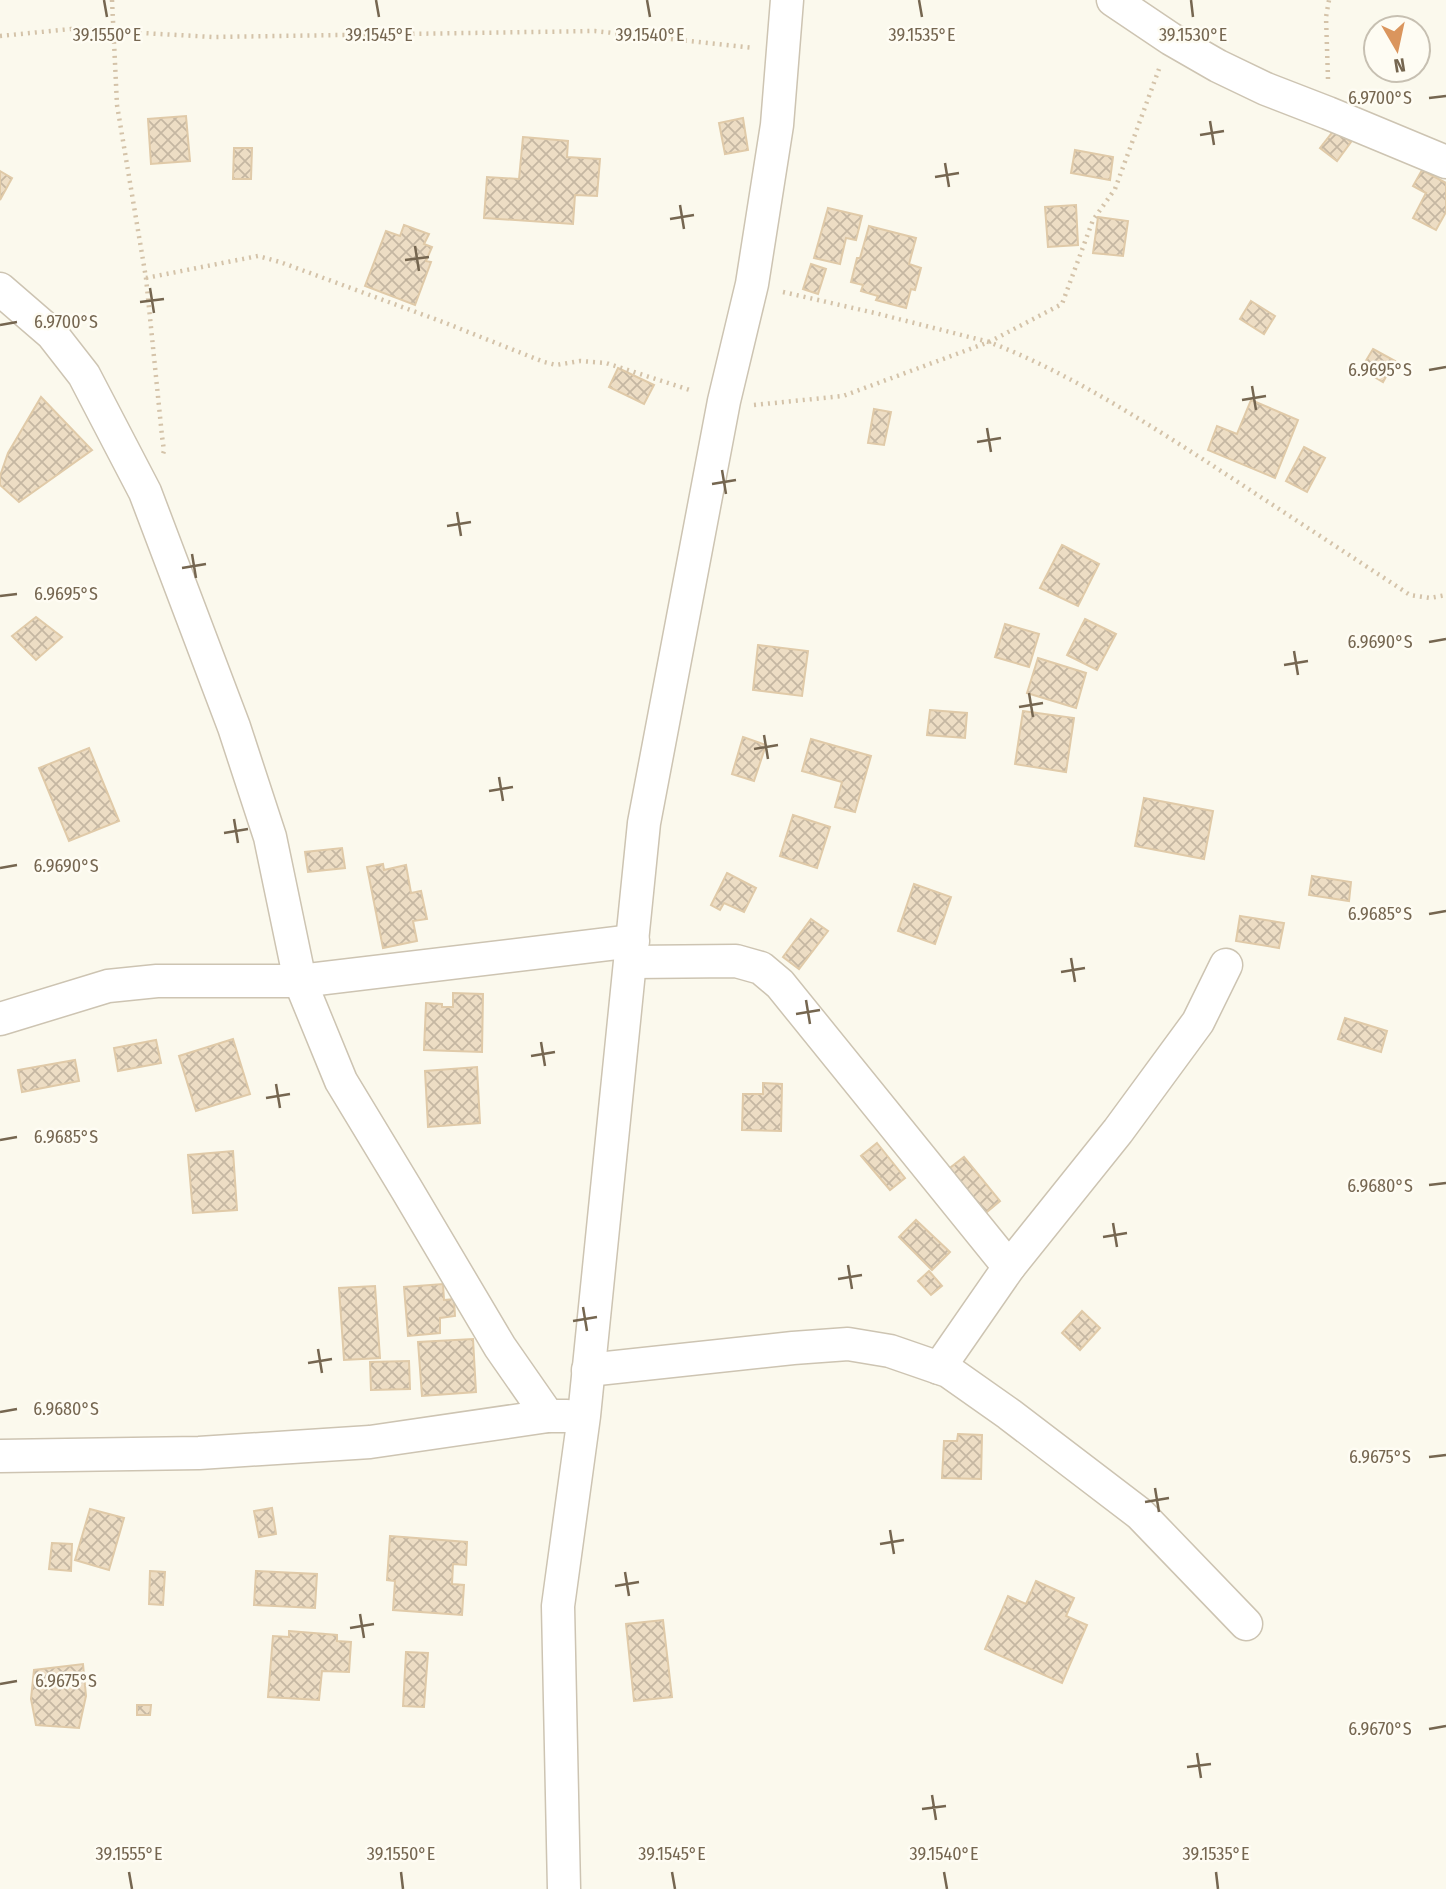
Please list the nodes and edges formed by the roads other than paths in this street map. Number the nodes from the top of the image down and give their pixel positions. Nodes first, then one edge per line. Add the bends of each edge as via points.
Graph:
1 (787, 0) edge
2 (1113, 0) edge
3 (1446, 162) edge
4 (0, 289) edge
5 (632, 952) junction
6 (1226, 965) dead end
7 (300, 981) junction
8 (0, 1019) edge
9 (1009, 1267) junction
10 (939, 1368) junction
11 (589, 1370) junction
12 (548, 1416) junction
13 (584, 1416) junction
14 (0, 1456) edge
15 (1246, 1624) dead end
16 (564, 1889) edge

1 - 5 street via 776,125 752,284 723,405 644,823
2 - 3 street via 1171,39 1266,89
4 - 7 street via 52,334 84,375 145,492 271,837
5 - 7 street
5 - 9 street via 736,961 761,968 780,984
5 - 11 street
6 - 9 street via 1198,1022
7 - 8 street via 157,981 108,986
7 - 12 street via 341,1081 500,1347
9 - 10 street
10 - 11 street via 890,1351 848,1344
10 - 15 street via 1009,1414 1140,1514
11 - 13 street
12 - 13 street
12 - 14 street via 370,1442 199,1453
13 - 16 street via 558,1606

